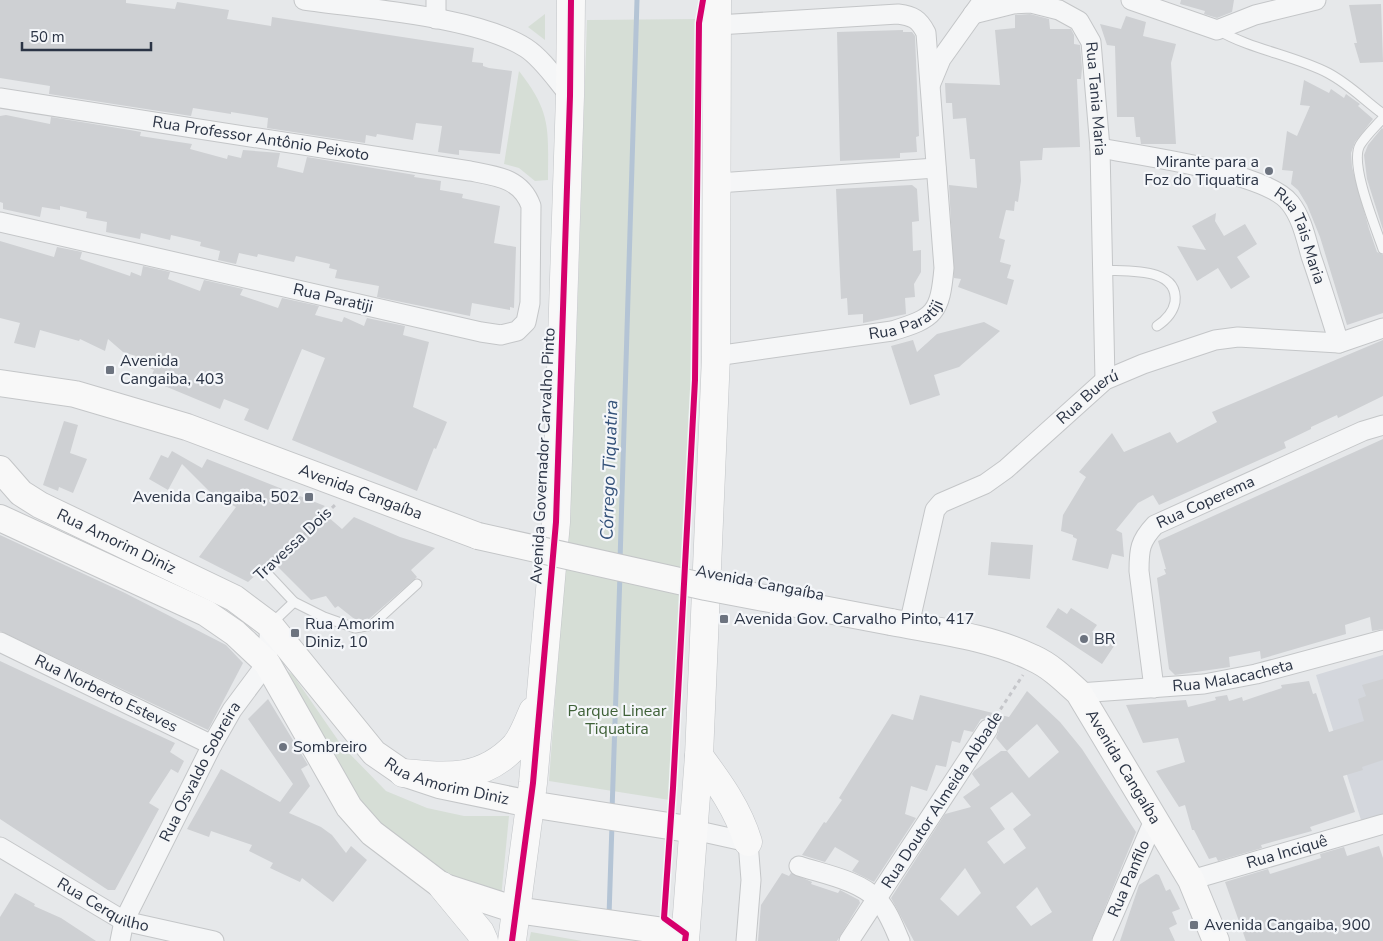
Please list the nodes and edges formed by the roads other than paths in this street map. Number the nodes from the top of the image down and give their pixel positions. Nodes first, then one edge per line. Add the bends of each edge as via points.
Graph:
1 (304, 0) edge
2 (436, 0) edge
3 (571, 0) edge
4 (1131, 0) edge
5 (1316, 0) edge
6 (978, 7) edge
7 (717, 12) edge
8 (436, 19) junction
9 (1217, 30) junction
10 (929, 89) junction
11 (570, 96) junction
12 (0, 98) edge
13 (1383, 114) edge
14 (1383, 118) edge
15 (1100, 148) junction
16 (936, 168) junction
17 (718, 183) junction
18 (518, 185) joint
19 (0, 222) edge
20 (1383, 249) edge
21 (1102, 270) junction
22 (1157, 326) dead end
23 (1383, 328) edge
24 (1339, 343) junction
25 (716, 356) junction
26 (1105, 380) junction
27 (0, 383) edge
28 (1383, 425) edge
29 (0, 470) edge
30 (0, 518) edge
31 (265, 571) road end
32 (417, 584) dead end
33 (294, 602) junction
34 (900, 624) junction
35 (270, 625) junction
36 (1383, 640) edge
37 (0, 642) edge
38 (267, 663) junction
39 (1154, 688) junction
40 (1079, 693) junction
41 (540, 699) junction
42 (988, 729) road end
43 (212, 745) junction
44 (699, 756) junction
45 (403, 773) junction
46 (541, 805) junction
47 (1155, 818) junction
48 (1383, 824) edge
49 (694, 830) junction
50 (748, 842) junction
51 (0, 847) edge
52 (799, 866) dead end
53 (1191, 880) junction
54 (442, 886) junction
55 (878, 900) junction
56 (524, 910) junction
57 (124, 921) junction
58 (683, 937) edge
59 (120, 941) edge
60 (214, 941) edge
61 (484, 941) edge
62 (512, 941) edge
63 (746, 941) edge
64 (850, 941) edge
65 (900, 941) edge
66 (1102, 941) edge
67 (1216, 941) edge

1 - 8 street
2 - 8 street
3 - 11 main road, Avenida Governador Carvalho Pinto
4 - 9 street
5 - 9 street via 1255,14
6 - 10 street, Rua Tania Maria via 941,59
6 - 15 street, Rua Tania Maria via 1031,3 1059,10 1079,21 1091,42
7 - 10 street, Rua Paratiji via 911,15 920,21 926,33
7 - 17 main road
8 - 11 street via 488,31 527,49
9 - 13 lane via 1233,39 1327,73 1351,87
10 - 16 street, Rua Paratiji
11 - 41 main road, Avenida Governador Carvalho Pinto via 556,522
12 - 18 street, Rua Professor Antônio Peixoto via 470,171 507,179
14 - 20 lane via 1359,146 1357,156
15 - 21 street, Rua Tania Maria
15 - 24 street, Rua Tais Maria via 1229,174 1276,189 1290,203 1302,225
16 - 17 street
16 - 25 street, Rua Paratiji via 944,268 941,296 933,311 918,323 892,331
17 - 25 main road
18 - 19 street, Rua Paratiji via 531,206 530,303 526,322 517,331 501,335
21 - 22 lane via 1151,273 1169,282 1175,302 1166,321
21 - 26 street, Rua Tania Maria
23 - 24 street, Rua Buerú
24 - 26 street, Rua Buerú via 1238,337 1215,340
25 - 44 main road
26 - 34 street, Rua Buerú via 1006,469 985,484 941,503 935,510
27 - 34 street, Avenida Cangaíba, bridge via 75,394 130,409 478,536
28 - 39 street, Rua Coperema via 1363,431 1155,525 1143,538 1139,571
29 - 35 street, Rua Amorim Diniz via 22,493 40,505 234,598
30 - 38 street, Rua Amorim Diniz via 206,613 235,633
31 - 33 lane
32 - 33 lane via 366,628 342,624
33 - 35 lane
34 - 40 street, Avenida Cangaíba via 994,643 1034,658 1060,675
35 - 38 street
35 - 45 street, Rua Amorim Diniz via 374,753
36 - 39 street, Rua Malacacheta via 1256,674 1204,684
37 - 43 street, Rua Norberto Esteves
38 - 43 street, Rua Osvaldo Sobreira via 232,710
38 - 54 street, Rua Amorim Diniz via 350,808 372,833
39 - 40 street, Rua Malacacheta
40 - 47 street, Avenida Cangaíba
41 - 45 main road via 516,745 476,772 452,777
41 - 46 main road, Avenida Governador Carvalho Pinto
42 - 55 street, Rua Doutor Almeida Abbade
43 - 57 street, Rua Osvaldo Sobreira
44 - 49 main road
44 - 50 main road via 740,818
45 - 46 street, Rua Amorim Diniz via 439,785
46 - 49 street, Rua Amorim Diniz
46 - 56 main road, Avenida Governador Carvalho Pinto
47 - 53 street, Avenida Cangaíba
47 - 66 street, Rua Panfilo
48 - 53 street, Rua Inciquê
49 - 50 street, Rua Amorim Diniz
49 - 58 main road
50 - 63 street via 751,880
51 - 57 street, Rua Cerquilho
52 - 55 street via 851,884
53 - 67 street, Avenida Cangaíba
54 - 56 street, Rua Amorim Diniz
54 - 61 main road
55 - 64 street, Rua Doutor Almeida Abbade
55 - 65 street
56 - 58 street, Rua Amorim Diniz
56 - 62 main road, Avenida Governador Carvalho Pinto
57 - 59 street, Rua Osvaldo Sobreira
57 - 60 street, Rua Cerquilho

